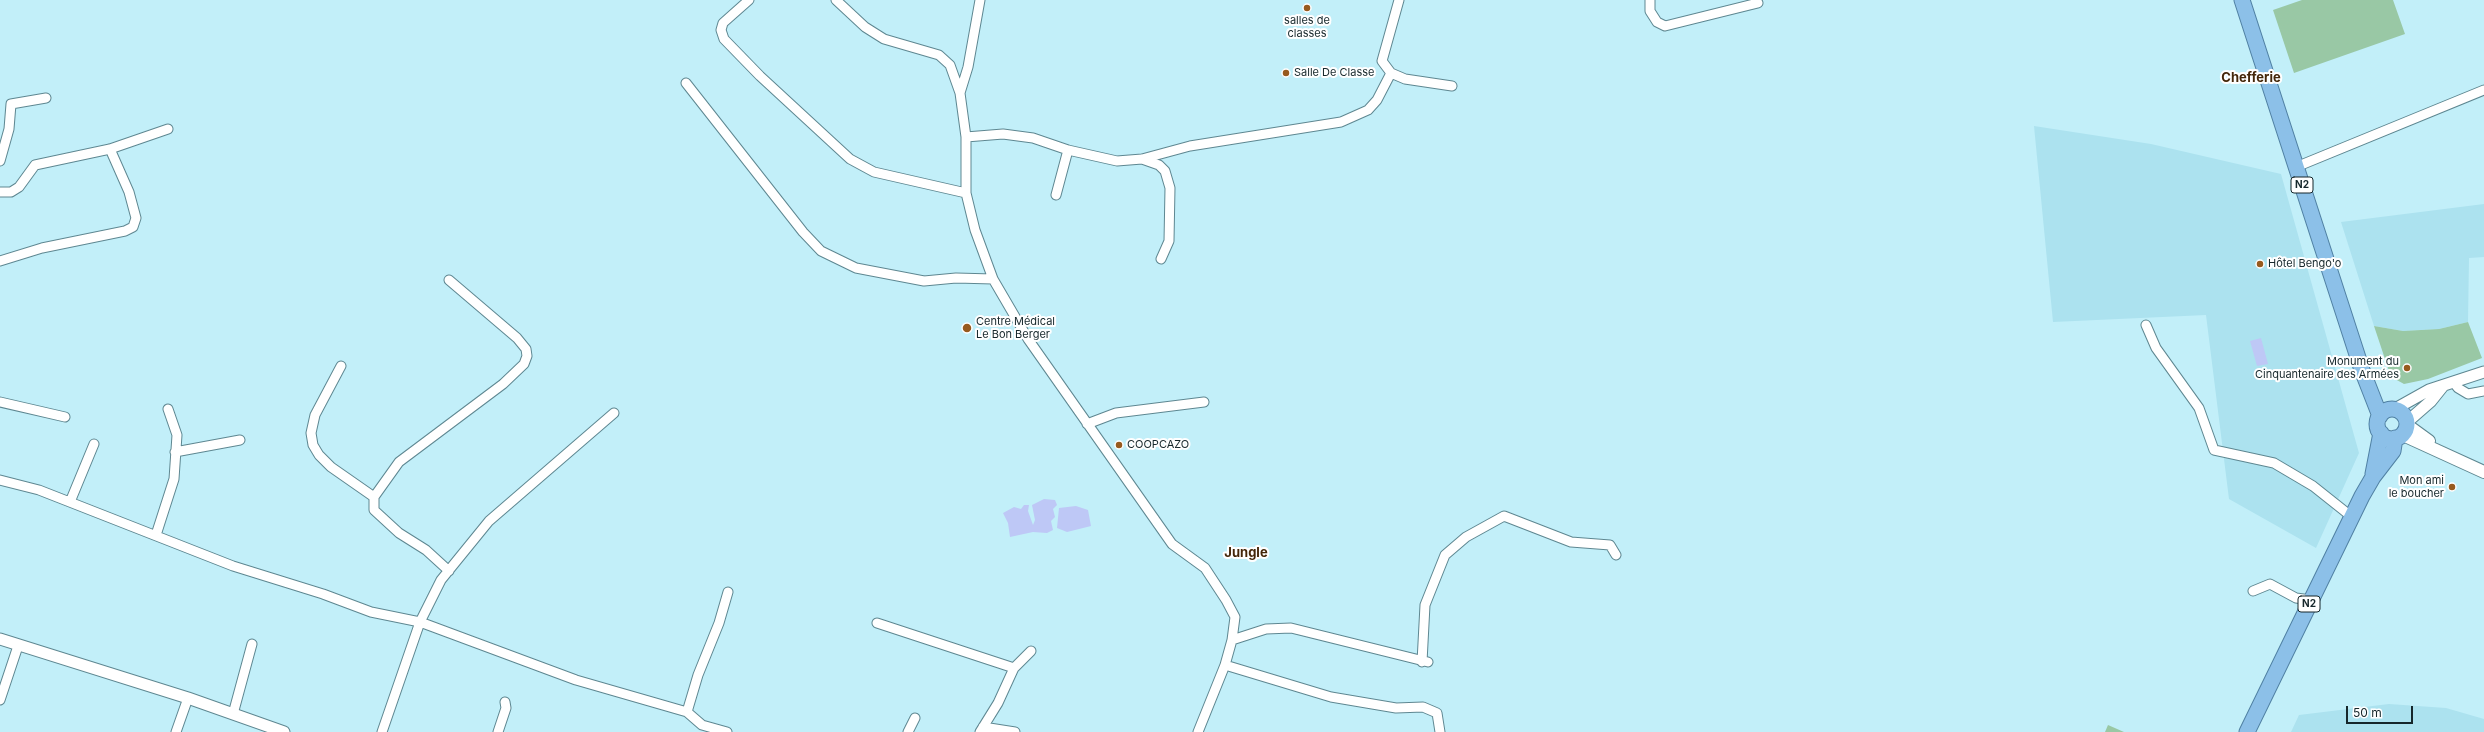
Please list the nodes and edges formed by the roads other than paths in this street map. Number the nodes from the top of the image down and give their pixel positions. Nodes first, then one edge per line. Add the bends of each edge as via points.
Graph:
1 (749, 0) edge
2 (836, 0) edge
3 (980, 0) edge
4 (1399, 0) edge
5 (1650, 0) edge
6 (2242, 0) edge
7 (1758, 3) dead end
8 (1391, 73) junction
9 (686, 83) dead end
10 (1452, 86) dead end
11 (2484, 90) edge
12 (960, 93) junction
13 (46, 98) dead end
14 (168, 129) dead end
15 (966, 137) junction
16 (110, 149) junction
17 (1068, 150) junction
18 (1142, 159) junction
19 (0, 161) edge
20 (2296, 168) junction
21 (0, 192) edge
22 (966, 193) junction
23 (1056, 196) dead end
24 (1161, 258) dead end
25 (0, 261) edge
26 (993, 279) junction
27 (449, 280) dead end
28 (2146, 325) dead end
29 (341, 366) dead end
30 (2484, 372) edge
31 (2454, 382) junction
32 (2443, 386) junction
33 (2484, 391) edge
34 (0, 402) edge
35 (1204, 402) dead end
36 (168, 409) dead end
37 (2388, 412) junction
38 (614, 413) dead end
39 (65, 417) dead end
40 (1087, 424) junction
41 (2403, 430) junction
42 (2381, 433) junction
43 (240, 440) dead end
44 (94, 444) dead end
45 (176, 452) junction
46 (2484, 472) edge
47 (2373, 477) junction
48 (0, 480) edge
49 (374, 497) junction
50 (70, 502) junction
51 (2352, 516) junction
52 (156, 535) junction
53 (1616, 556) dead end
54 (449, 571) junction
55 (2253, 590) dead end
56 (728, 592) dead end
57 (2312, 600) junction
58 (420, 622) junction
59 (877, 623) dead end
60 (0, 639) edge
61 (1232, 640) junction
62 (252, 644) dead end
63 (18, 646) junction
64 (1031, 651) dead end
65 (1225, 665) junction
66 (1014, 668) junction
67 (188, 698) junction
68 (0, 700) edge
69 (505, 702) dead end
70 (687, 712) junction
71 (233, 714) junction
72 (915, 718) dead end
73 (700, 729) edge
74 (982, 729) edge
75 (176, 732) edge
76 (284, 732) edge
77 (382, 732) edge
78 (498, 732) edge
79 (727, 732) edge
80 (908, 732) edge
81 (1015, 732) edge
82 (1198, 732) edge
83 (1440, 732) edge
84 (2247, 732) edge

1 - 22 street via 723,24 721,30 724,38 760,76 850,158 874,172
2 - 12 street via 865,28 884,39 939,54 950,65
3 - 12 street via 968,67
4 - 8 street via 1382,61
5 - 7 street via 1650,11 1657,22 1665,26
6 - 20 highway, N2
8 - 10 street
8 - 18 street via 1377,100 1368,110 1341,122 1190,146
9 - 26 street via 803,232 821,251 856,268 924,281 956,278
11 - 20 street
12 - 15 street
13 - 19 street via 11,104 9,129
14 - 16 street
15 - 17 street via 1003,134 1033,138
15 - 22 street
16 - 21 street via 35,166 19,188 11,192
16 - 25 street via 129,192 136,218 133,227 125,232 42,248
17 - 18 street via 1117,160
17 - 23 street
18 - 24 street via 1159,165 1165,171 1170,188 1169,240
20 - 37 highway, N2 via 2362,370
22 - 26 street via 975,230
26 - 40 street via 1028,339
27 - 49 street via 517,338 526,349 527,356 524,364 503,384 399,462
28 - 51 street via 2156,348 2199,408 2214,450 2274,463 2313,486
29 - 49 street via 315,415 311,433 313,445 318,455 330,467
30 - 31 street
31 - 32 street
31 - 33 street via 2468,394
32 - 37 street via 2418,395
32 - 41 street
34 - 39 street
35 - 40 street via 1116,413
36 - 45 street via 177,435
37 - 41 highway, N2 via 2403,414
37 - 42 highway, N2 via 2378,427
38 - 54 street via 489,521
40 - 61 street via 1172,544 1205,568 1235,617
41 - 42 highway via 2387,438
41 - 46 main road
41 - 47 highway, N2 via 2393,451
42 - 47 highway, N2
43 - 45 street
44 - 50 street
45 - 52 street via 174,479
47 - 51 highway, N2
48 - 50 street via 39,490
49 - 54 street via 374,510 399,533 426,550
50 - 52 street
51 - 57 highway, N2
52 - 58 street via 233,566 323,594 370,612
53 - 61 street via 1610,545 1571,542 1504,516 1466,536 1445,554 1425,604 1425,662 1291,628 1266,629
54 - 58 street via 441,580
55 - 57 street via 2270,584 2296,598
56 - 70 street
57 - 84 highway, N2
58 - 70 street via 576,680
58 - 77 street
59 - 66 street
60 - 63 street
61 - 65 street
62 - 71 street
63 - 67 street
63 - 68 street
64 - 66 street
65 - 82 street
65 - 83 street via 1331,697 1396,708 1423,707 1437,713
66 - 74 street
67 - 71 street
67 - 75 street
69 - 78 street via 506,708
70 - 73 street
71 - 76 street
72 - 80 street
73 - 79 street
74 - 81 street

